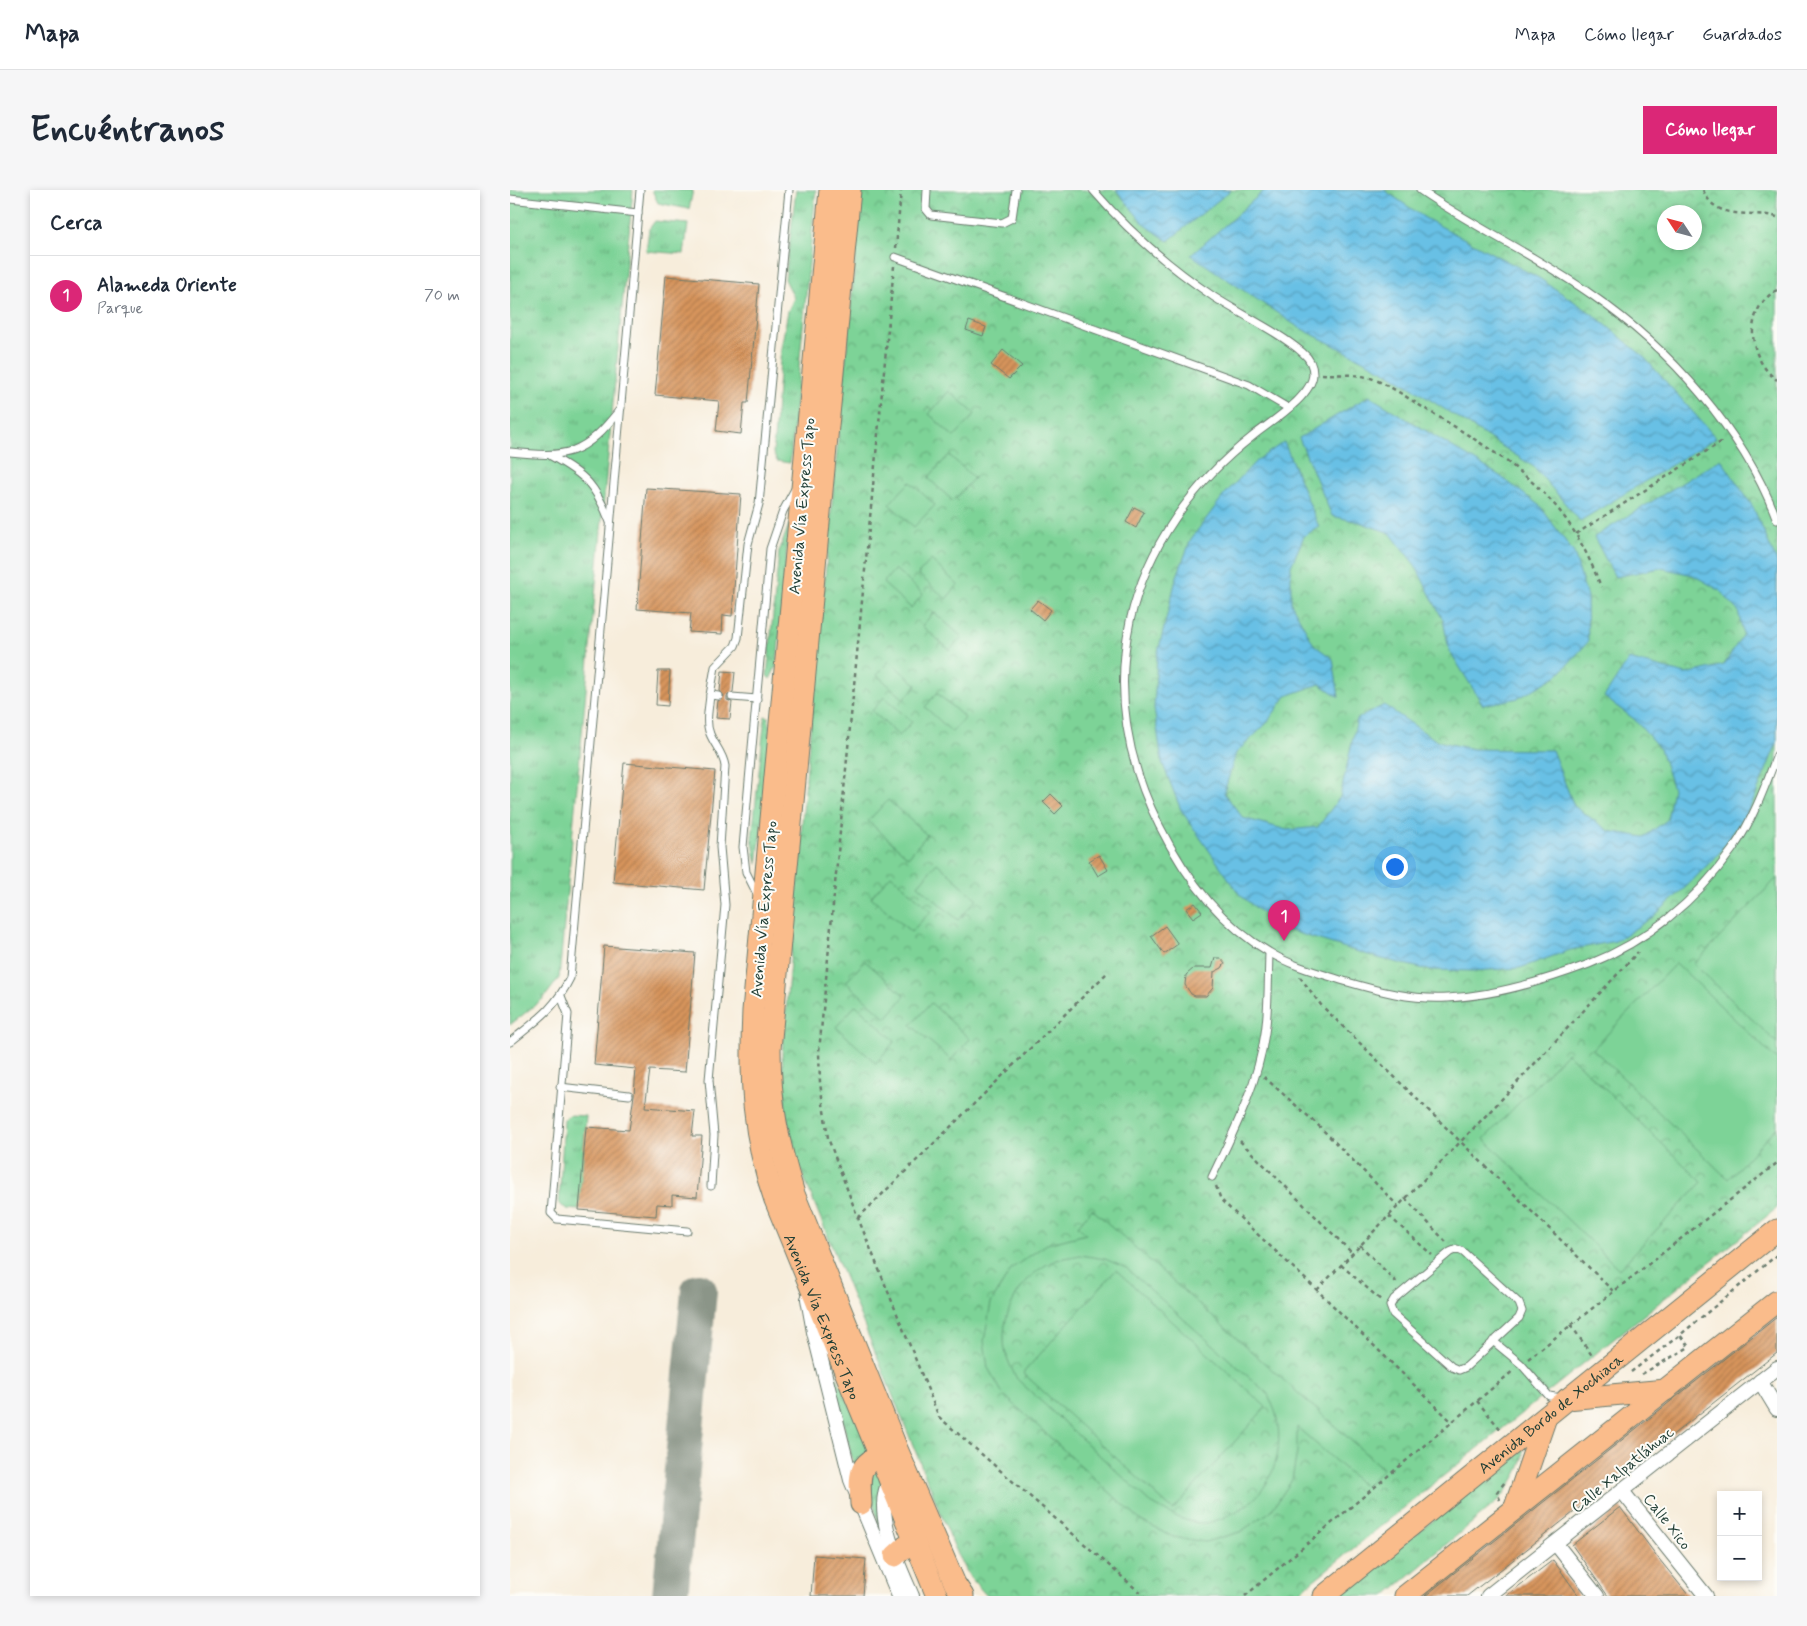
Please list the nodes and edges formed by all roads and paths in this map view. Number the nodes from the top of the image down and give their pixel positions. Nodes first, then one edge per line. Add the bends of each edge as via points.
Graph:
1 (640, 190) edge
2 (789, 190) edge
3 (830, 190) edge
4 (850, 190) edge
5 (901, 190) edge
6 (928, 190) edge
7 (1016, 190) edge
8 (1093, 190) edge
9 (1420, 190) edge
10 (1703, 190) edge
11 (510, 199) edge
12 (638, 213) junction
13 (1777, 217) edge
14 (895, 257) junction
15 (1777, 290) edge
16 (1313, 374) junction
17 (1777, 380) edge
18 (621, 408) junction
19 (1288, 408) junction
20 (1732, 435) junction
21 (510, 452) edge
22 (551, 456) junction
23 (804, 473) junction
24 (1777, 520) edge
25 (611, 524) junction
26 (1576, 534) junction
27 (1601, 587) dead end
28 (710, 695) junction
29 (719, 696) dead end
30 (732, 697) dead end
31 (757, 699) junction
32 (1777, 755) edge
33 (763, 904) junction
34 (1641, 939) junction
35 (1269, 952) junction
36 (1289, 962) junction
37 (1107, 973) dead end
38 (561, 996) junction
39 (510, 1042) edge
40 (1257, 1070) junction
41 (560, 1087) junction
42 (629, 1095) dead end
43 (1233, 1134) junction
44 (1460, 1142) junction
45 (1777, 1163) edge
46 (1212, 1177) joint
47 (711, 1186) dead end
48 (1405, 1198) junction
49 (1398, 1206) junction
50 (1389, 1216) junction
51 (858, 1218) junction
52 (1777, 1230) edge
53 (687, 1231) dead end
54 (1360, 1246) junction
55 (1453, 1250) junction
56 (1352, 1253) junction
57 (1777, 1255) edge
58 (1438, 1262) junction
59 (1341, 1265) junction
60 (803, 1269) junction
61 (1318, 1290) junction
62 (1404, 1290) junction
63 (1614, 1292) junction
64 (1777, 1301) edge
65 (1390, 1306) junction
66 (1680, 1335) junction
67 (1493, 1341) junction
68 (1521, 1364) junction
69 (1777, 1368) edge
70 (1637, 1376) dead end
71 (1624, 1377) dead end
72 (1760, 1381) junction
73 (1666, 1390) junction
74 (1558, 1398) junction
75 (1777, 1409) edge
76 (1546, 1417) junction
77 (1452, 1422) junction
78 (888, 1453) junction
79 (898, 1477) junction
80 (1622, 1491) junction
81 (861, 1504) junction
82 (1515, 1507) junction
83 (1556, 1544) junction
84 (917, 1548) junction
85 (895, 1556) junction
86 (959, 1592) edge
87 (1491, 1595) edge
88 (900, 1596) edge
89 (912, 1596) edge
90 (937, 1596) edge
91 (1144, 1596) edge
92 (1245, 1596) edge
93 (1324, 1596) edge
94 (1405, 1596) edge
95 (1597, 1596) edge
96 (1706, 1596) edge

1 - 12 lane
2 - 28 lane via 760,504 748,544 738,638 714,667
3 - 23 main road, Avenida Vía Express Tapo
4 - 78 main road, Avenida Vía Express Tapo via 770,1050 770,1090 781,1153 794,1194
5 - 14 path
6 - 7 lane via 926,209 931,215 1002,223 1012,218
8 - 16 lane via 1139,240 1172,267 1307,356 1312,363
9 - 20 lane via 1590,294 1626,320 1667,358
10 - 13 path via 1708,200 1724,212
11 - 12 lane
12 - 18 lane
14 - 19 lane via 1249,386
14 - 51 path via 818,1052 828,1138
15 - 17 path via 1761,306 1754,323 1753,342 1757,359
16 - 19 lane via 1306,393
16 - 26 path via 1360,375 1378,381 1465,432 1540,490
18 - 22 lane via 591,442 576,450
18 - 25 lane
19 - 35 lane via 1239,447 1194,491 1165,532 1140,588 1130,621 1124,662 1127,732 1146,799 1196,887 1231,925
20 - 24 lane via 1766,489
20 - 26 path
21 - 22 lane
22 - 25 lane via 576,469 588,481 600,497
23 - 31 lane via 783,511 770,549
23 - 33 main road, Avenida Vía Express Tapo
25 - 38 lane via 570,978
26 - 27 path
28 - 29 lane
28 - 47 lane via 707,723 725,766 720,847 724,905 709,1080 714,1135
30 - 31 lane
31 - 33 lane via 743,846 746,872
32 - 34 lane via 1733,849 1677,911
33 - 60 main road, Avenida Vía Express Tapo via 752,1036 753,1110 768,1180
34 - 36 lane via 1617,953 1548,978 1521,986 1447,998 1381,992
34 - 44 path via 1633,959
35 - 36 lane
35 - 40 lane via 1265,1032
36 - 44 path via 1321,1004
37 - 51 path
38 - 39 lane
38 - 41 lane via 568,1014
40 - 43 lane
40 - 49 path via 1317,1124
41 - 42 lane
41 - 53 lane via 553,1217
43 - 46 lane
43 - 56 path
44 - 48 path
44 - 63 path
45 - 63 path
46 - 61 path via 1221,1200
48 - 49 path
48 - 55 path
49 - 50 path
50 - 54 path
50 - 58 path
51 - 91 path via 939,1417
52 - 74 main road, Avenida Bordo de Xochiaca
54 - 56 path
54 - 62 path
55 - 58 lane
55 - 67 lane via 1463,1252 1522,1307 1519,1318
56 - 59 path
57 - 66 path
58 - 62 lane
59 - 61 path
59 - 65 path via 1376,1298
60 - 78 main road, Avenida Vía Express Tapo
60 - 81 street via 837,1428
61 - 77 path
62 - 65 lane
63 - 68 path
64 - 73 main road
65 - 67 lane via 1393,1314 1456,1369 1466,1367
66 - 70 path via 1689,1347
66 - 71 path
67 - 68 lane
68 - 74 lane
68 - 77 path
69 - 72 street, Calle Xalpatláhuac
72 - 75 street
72 - 80 street, Calle Xalpatláhuac
73 - 74 main road
73 - 82 main road
74 - 76 main road, Avenida Bordo de Xochiaca
76 - 82 main road
76 - 93 main road, Avenida Bordo de Xochiaca
77 - 92 path
78 - 79 main road, Avenida Vía Express Tapo
78 - 81 main road via 869,1460 860,1471
79 - 84 main road, Avenida Vía Express Tapo
79 - 85 street via 885,1491 884,1503
79 - 86 main road, Avenida Vía Express Tapo
80 - 83 street, Calle Xalpatláhuac
80 - 96 street, Calle Xico
81 - 88 street
82 - 94 main road
83 - 87 street, Calle Xalpatláhuac
83 - 95 street
84 - 85 main road via 906,1546
84 - 90 main road, Avenida Vía Express Tapo
85 - 89 street

